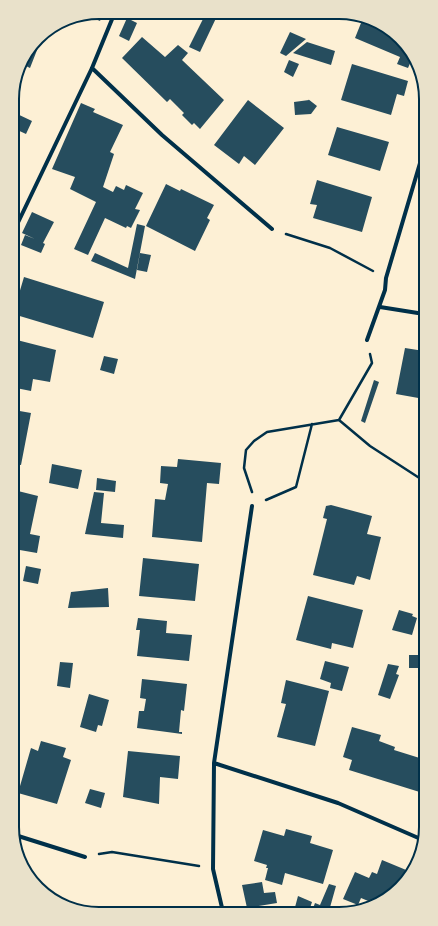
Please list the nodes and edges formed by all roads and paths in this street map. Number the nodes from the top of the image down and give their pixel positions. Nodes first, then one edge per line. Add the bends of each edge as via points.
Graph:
1 (112, 19) edge
2 (92, 68) junction
3 (419, 167) edge
4 (19, 220) edge
5 (272, 229) joint
6 (386, 278) junction
7 (380, 306) junction
8 (419, 313) edge
9 (367, 340) joint
10 (339, 420) junction
11 (312, 424) junction
12 (419, 479) edge
13 (252, 506) junction
14 (214, 763) junction
15 (20, 836) edge
16 (418, 838) edge
17 (85, 857) joint
18 (214, 869) junction
19 (222, 907) edge

1 - 2 street
2 - 4 street
2 - 5 street via 162,135
3 - 6 street
5 - 6 path via 330,248
6 - 7 street
7 - 8 street
7 - 9 street
9 - 10 path via 372,363
10 - 11 path
10 - 12 path via 370,446
11 - 13 path via 296,487
11 - 13 path via 267,432 246,450 244,468 252,494
13 - 14 street
14 - 16 street via 338,803
14 - 18 street
15 - 17 street
17 - 18 path via 112,852
18 - 19 street

